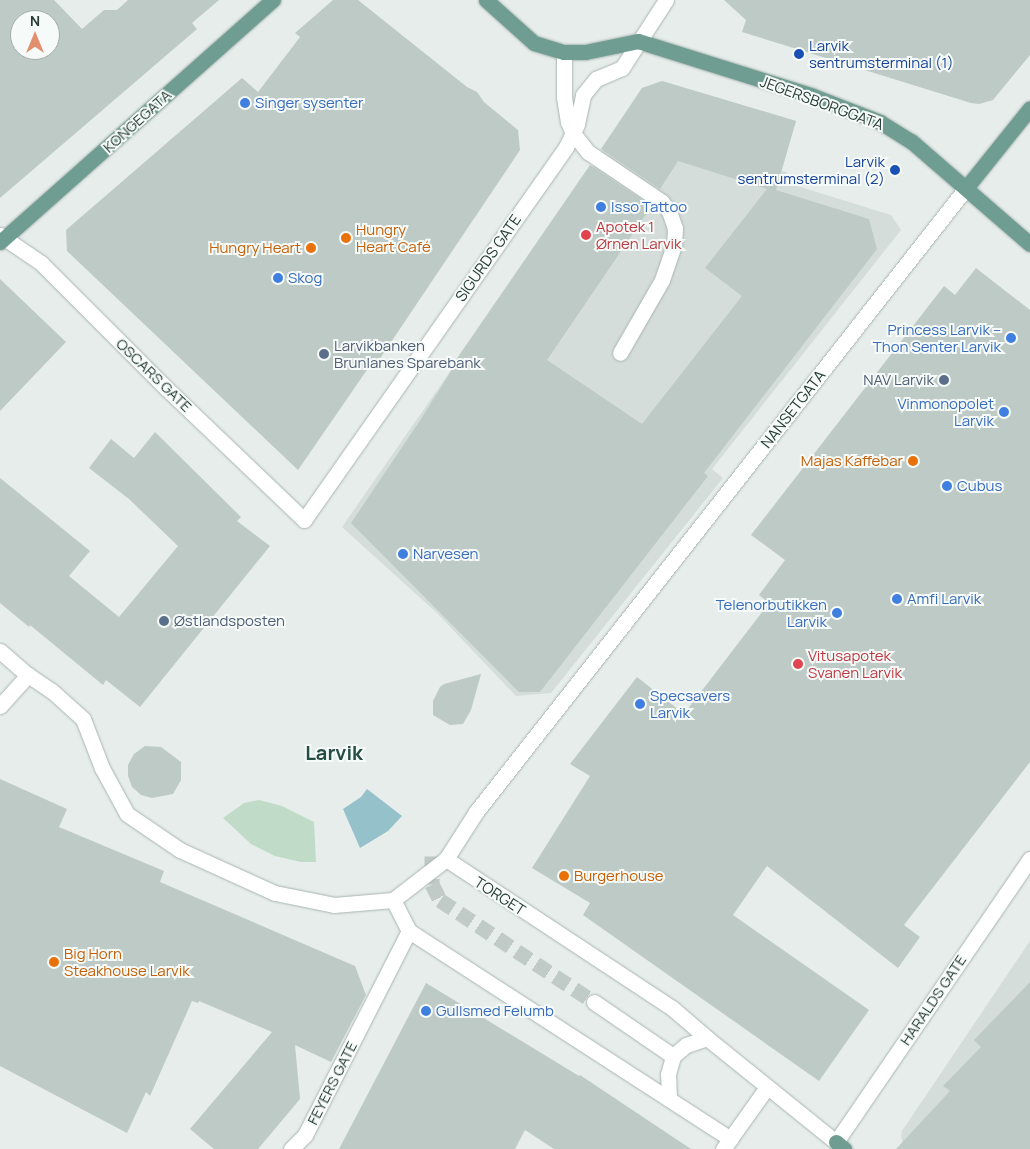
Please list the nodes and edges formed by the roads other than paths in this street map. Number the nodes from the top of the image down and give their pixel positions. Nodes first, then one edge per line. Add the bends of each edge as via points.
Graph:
1 (273, 0) edge
2 (486, 0) edge
3 (666, 0) edge
4 (638, 41) junction
5 (564, 52) junction
6 (1030, 108) edge
7 (573, 133) junction
8 (966, 188) junction
9 (1, 239) edge
10 (1030, 244) edge
11 (620, 353) dead end
12 (304, 520) joint
13 (0, 651) edge
14 (28, 675) junction
15 (0, 706) edge
16 (1030, 859) edge
17 (446, 860) junction
18 (393, 900) junction
19 (409, 931) junction
20 (594, 1002) tunnel mouth
21 (707, 1038) junction
22 (673, 1056) junction
23 (767, 1087) junction
24 (670, 1099) junction
25 (727, 1144) edge
26 (840, 1145) edge
27 (291, 1149) edge

1 - 9 main road, KONGEGATA
2 - 5 main road via 534,43
3 - 4 street, SIGURDS GATE
4 - 5 main road via 585,52
4 - 7 street, SIGURDS GATE via 622,68 596,79 583,95
4 - 8 main road, JEGERSBORGGATA via 813,96 880,122 911,141
5 - 7 street via 564,97
6 - 8 main road, NANSETGATA
7 - 11 street via 588,152 662,202 670,212 675,228 674,245 662,280
7 - 12 street, SIGURDS GATE via 563,152
8 - 10 main road, JEGERSBORGGATA
8 - 17 street, NANSETGATA via 476,812
9 - 12 street, OSCARS GATE via 41,263
13 - 14 street
14 - 15 street
14 - 18 street via 84,719 102,768 127,814 180,850 275,893 334,905
16 - 26 street, HARALDS GATE
17 - 18 street
17 - 21 street, TORGET via 672,1008
18 - 19 street
19 - 24 street
19 - 27 street, FEYERS GATE via 306,1135
20 - 22 street
21 - 22 street via 686,1045
21 - 23 street, TORGET
22 - 24 street via 668,1074
23 - 25 street
23 - 26 street, TORGET
24 - 25 street

